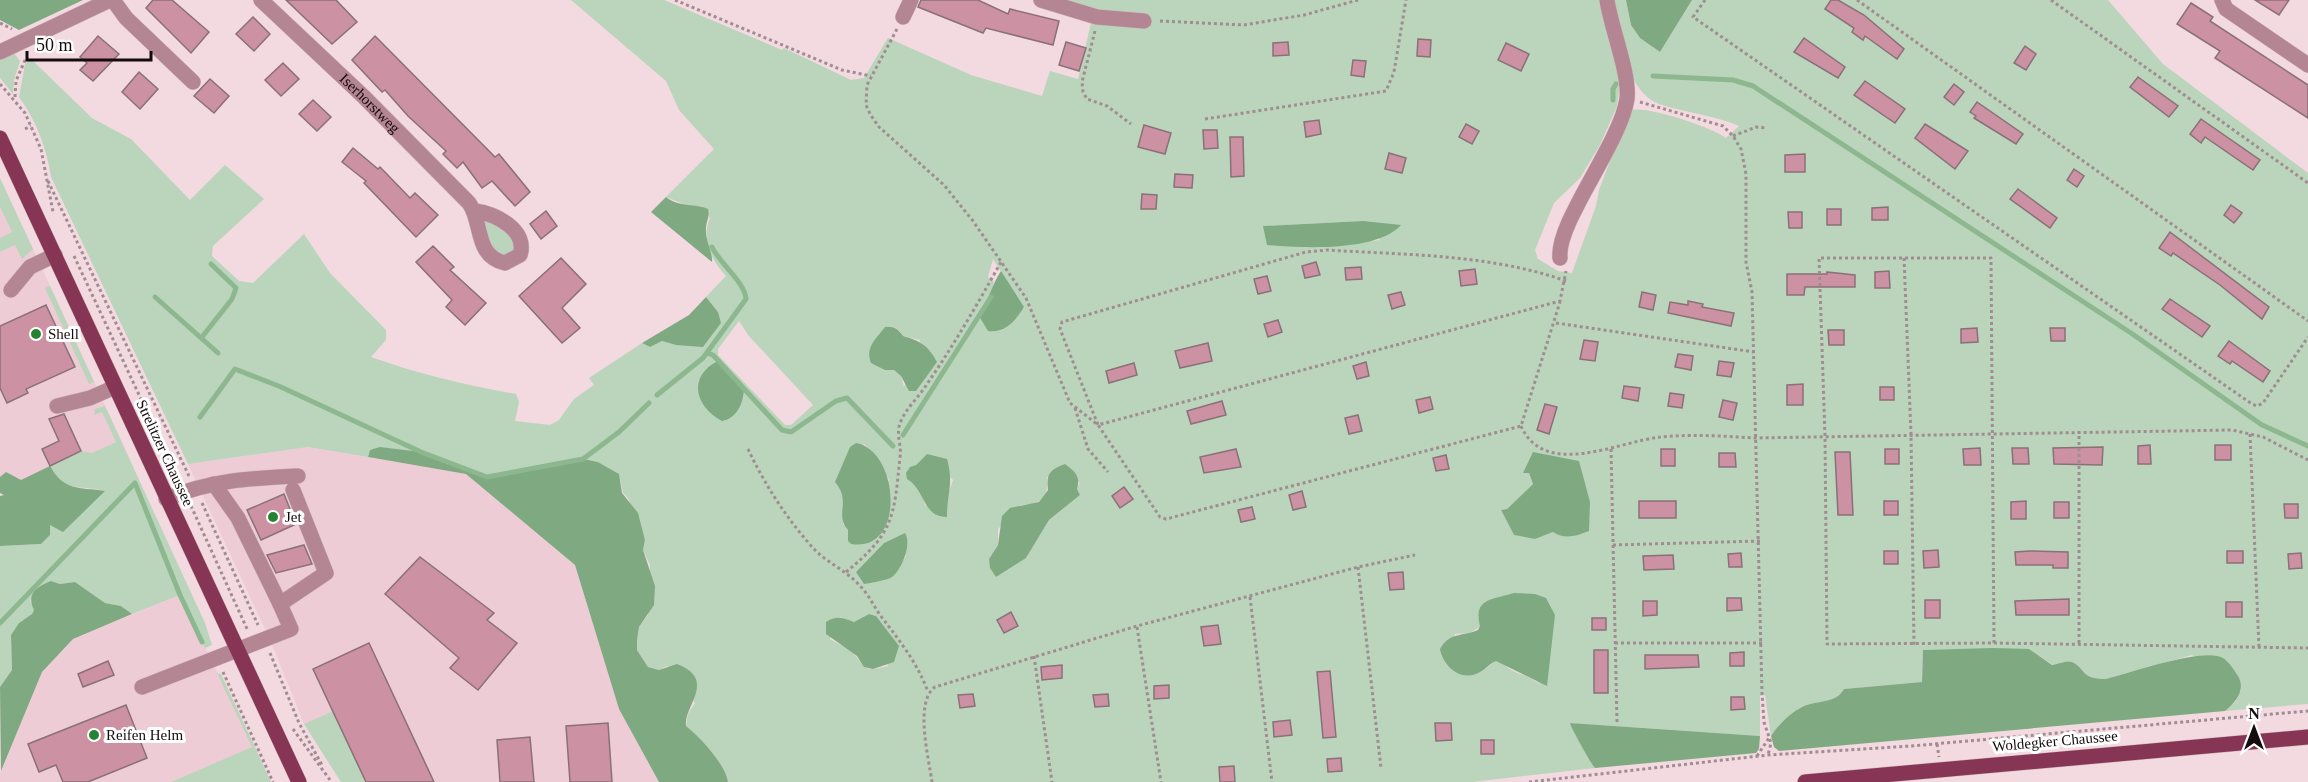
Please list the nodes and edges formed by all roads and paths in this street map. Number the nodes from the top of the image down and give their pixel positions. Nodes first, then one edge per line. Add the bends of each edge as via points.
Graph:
1 (112, 0) edge
2 (261, 0) edge
3 (675, 0) edge
4 (911, 0) edge
5 (1041, 0) edge
6 (1358, 0) edge
7 (1406, 0) edge
8 (1608, 0) edge
9 (1705, 0) edge
10 (1857, 0) edge
11 (2051, 0) edge
12 (2222, 0) edge
13 (903, 17) joint
14 (1097, 17) junction
15 (1144, 21) joint
16 (26, 40) junction
17 (0, 52) edge
18 (2308, 65) edge
19 (872, 77) junction
20 (193, 82) dead end
21 (0, 84) edge
22 (1627, 98) junction
23 (15, 99) junction
24 (1205, 119) dead end
25 (1131, 124) dead end
26 (31, 126) junction
27 (1767, 128) dead end
28 (25, 129) dead end
29 (1733, 136) junction
30 (0, 138) edge
31 (48, 179) dead end
32 (2308, 183) edge
33 (475, 211) dead end
34 (55, 255) junction
35 (1560, 258) dead end
36 (1904, 258) junction
37 (1001, 262) junction
38 (11, 290) dead end
39 (1560, 301) junction
40 (2308, 321) edge
41 (1556, 323) junction
42 (2308, 337) edge
43 (1754, 352) junction
44 (115, 387) junction
45 (57, 406) dead end
46 (1075, 408) junction
47 (1098, 425) junction
48 (1521, 426) junction
49 (2079, 432) junction
50 (1911, 434) junction
51 (1993, 434) junction
52 (2250, 434) junction
53 (1826, 436) junction
54 (1754, 438) junction
55 (748, 449) dead end
56 (1611, 449) junction
57 (2308, 460) edge
58 (1108, 472) dead end
59 (214, 484) junction
60 (166, 499) junction
61 (1760, 541) junction
62 (1613, 545) junction
63 (1415, 555) dead end
64 (1358, 567) junction
65 (846, 572) junction
66 (1250, 597) junction
67 (280, 604) junction
68 (1137, 626) junction
69 (1615, 643) junction
70 (1763, 643) junction
71 (1994, 643) junction
72 (2079, 644) junction
73 (1914, 645) junction
74 (2259, 648) junction
75 (2308, 648) edge
76 (236, 651) junction
77 (1034, 655) junction
78 (142, 687) dead end
79 (928, 692) junction
80 (2308, 711) edge
81 (1617, 722) dead end
82 (2308, 737) edge
83 (1769, 738) junction
84 (1772, 748) junction
85 (1778, 754) junction
86 (1768, 755) junction
87 (1757, 756) junction
88 (1382, 768) dead end
89 (1868, 779) edge
90 (299, 782) edge
91 (932, 782) edge
92 (1052, 782) edge
93 (1161, 782) edge
94 (1272, 782) edge
95 (1529, 782) edge
96 (1805, 782) edge

1 - 16 street
1 - 20 street
2 - 33 street, Iserhorstweg via 363,96
3 - 19 path via 842,70
4 - 13 street
5 - 14 street
6 - 15 path via 1305,15 1244,25
7 - 24 path via 1394,72 1386,91
8 - 22 street
9 - 42 path via 1693,17 2252,404 2263,403
10 - 40 path
11 - 32 path
12 - 18 street via 2226,9
13 - 19 path
14 - 15 street
14 - 25 path via 1083,92 1087,99 1107,106
16 - 17 street
16 - 23 path via 28,51 16,81
19 - 37 path via 865,95 870,114 879,127 944,185
21 - 23 path
22 - 29 path via 1703,118 1723,126
22 - 35 street via 1602,162 1562,237
23 - 26 path
26 - 28 path
26 - 31 path
27 - 29 path via 1756,127
29 - 43 path via 1741,149 1746,174 1746,262 1752,292
30 - 34 main road, Strelitzer Chaussee
34 - 38 street via 30,267
34 - 44 main road, Strelitzer Chaussee
36 - 50 path
36 - 51 path via 1991,258
36 - 53 path via 1819,258
37 - 46 path via 1026,298
37 - 65 path via 927,385 899,423 900,456 889,527
39 - 41 path
39 - 47 path
39 - 47 path via 1566,281 1541,272 1465,259 1306,252 1062,322 1060,329
41 - 43 path
41 - 48 path
43 - 54 path
44 - 45 street
44 - 60 main road, Strelitzer Chaussee
46 - 47 path
46 - 58 path via 1088,449
47 - 48 path via 1160,517 1166,519
48 - 56 path via 1538,448 1572,454
49 - 51 path
49 - 52 path via 2232,430
49 - 72 path
50 - 51 path
50 - 53 path
50 - 73 path
51 - 71 path
52 - 57 path via 2287,447
52 - 74 path
53 - 54 path
53 - 73 path via 1827,644
54 - 56 path via 1659,437
54 - 61 path
55 - 65 path via 765,484 813,547 829,563
56 - 62 path
59 - 60 street
59 - 67 street via 238,518
59 - 67 street via 236,478 296,483 326,573
60 - 76 main road, Strelitzer Chaussee
61 - 62 path
61 - 70 path
62 - 69 path
63 - 64 path
64 - 66 path
64 - 88 path
65 - 79 path via 903,643
66 - 68 path
66 - 94 path
67 - 76 street via 291,629
68 - 77 path
68 - 93 path
69 - 70 path
69 - 81 path
70 - 83 path via 1762,693
71 - 72 path
71 - 73 path
72 - 74 path
74 - 75 path
76 - 78 street
76 - 90 main road, Strelitzer Chaussee
77 - 79 path
77 - 92 path
79 - 91 path via 923,708
80 - 85 path
82 - 89 main road, Woldegker Chaussee
83 - 84 path
83 - 87 path
84 - 85 path
84 - 86 path
85 - 86 path
86 - 87 path
87 - 95 path
89 - 96 main road, Woldegker Chaussee

